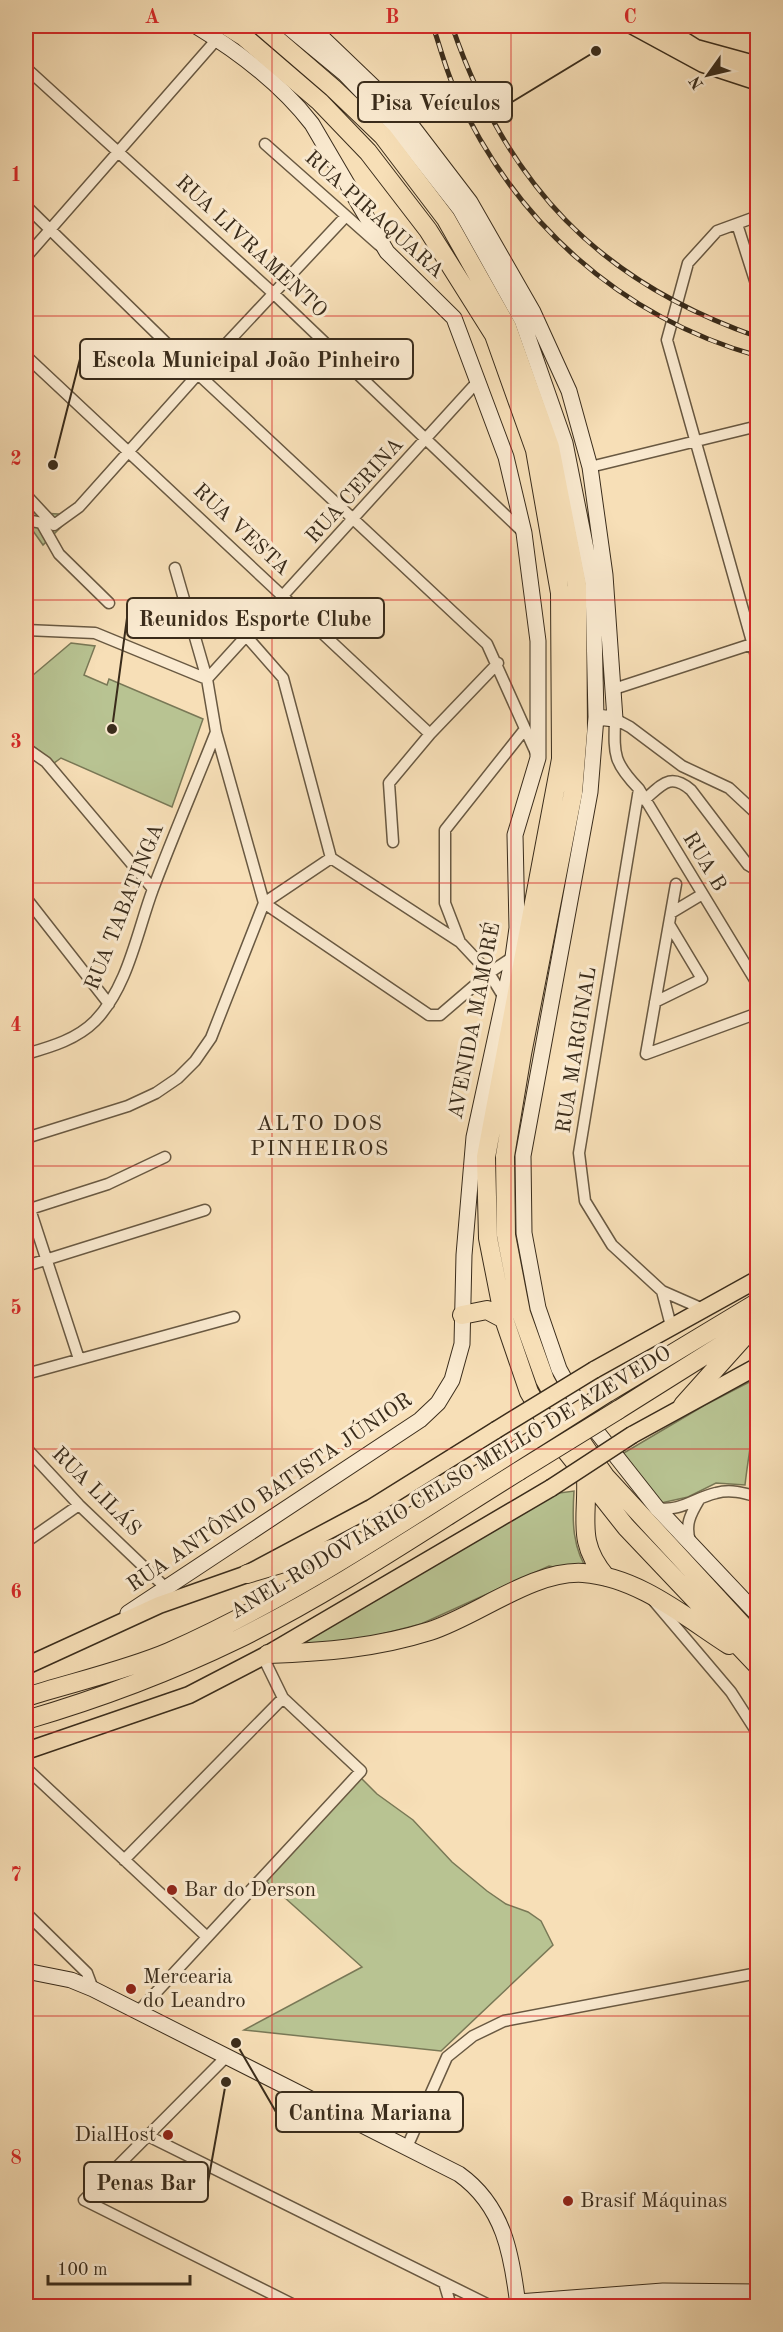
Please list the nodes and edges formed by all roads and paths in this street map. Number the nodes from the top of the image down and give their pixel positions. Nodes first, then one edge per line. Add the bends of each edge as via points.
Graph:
1 (196, 26) edge
2 (261, 26) edge
3 (287, 26) edge
4 (310, 26) edge
5 (633, 26) edge
6 (661, 26) edge
7 (222, 32) edge
8 (758, 65) edge
9 (26, 68) edge
10 (758, 82) edge
11 (265, 144) dead end
12 (118, 153) junction
13 (26, 206) edge
14 (346, 216) junction
15 (758, 216) edge
16 (736, 224) junction
17 (51, 230) junction
18 (387, 252) junction
19 (26, 257) edge
20 (758, 290) edge
21 (274, 294) junction
22 (454, 318) joint
23 (26, 356) edge
24 (198, 374) junction
25 (479, 380) junction
26 (758, 426) edge
27 (427, 440) junction
28 (694, 442) junction
29 (128, 453) junction
30 (590, 467) junction
31 (26, 495) edge
32 (26, 520) edge
33 (354, 520) junction
34 (42, 524) junction
35 (54, 525) junction
36 (524, 533) junction
37 (175, 568) dead end
38 (285, 597) junction
39 (109, 603) dead end
40 (26, 630) edge
41 (247, 637) junction
42 (755, 643) edge
43 (498, 663) junction
44 (758, 663) edge
45 (207, 679) junction
46 (614, 688) junction
47 (596, 717) junction
48 (615, 719) junction
49 (525, 729) junction
50 (216, 732) junction
51 (430, 734) junction
52 (26, 748) edge
53 (538, 758) junction
54 (639, 789) junction
55 (644, 800) junction
56 (758, 815) edge
57 (393, 842) dead end
58 (331, 858) junction
59 (758, 871) edge
60 (676, 884) dead end
61 (153, 889) junction
62 (701, 895) junction
63 (26, 898) edge
64 (264, 903) junction
65 (670, 918) junction
66 (460, 942) junction
67 (513, 957) junction
68 (489, 973) junction
69 (758, 985) edge
70 (503, 996) junction
71 (655, 1002) junction
72 (109, 1004) junction
73 (758, 1013) edge
74 (26, 1054) edge
75 (26, 1138) edge
76 (165, 1157) dead end
77 (26, 1197) edge
78 (30, 1209) junction
79 (206, 1210) dead end
80 (46, 1259) junction
81 (26, 1266) edge
82 (758, 1279) edge
83 (662, 1291) junction
84 (758, 1302) edge
85 (703, 1309) junction
86 (462, 1315) junction
87 (234, 1317) dead end
88 (504, 1319) junction
89 (758, 1322) edge
90 (671, 1326) junction
91 (79, 1359) junction
92 (758, 1366) edge
93 (26, 1374) edge
94 (683, 1406) junction
95 (26, 1448) edge
96 (586, 1477) junction
97 (758, 1497) edge
98 (699, 1500) junction
99 (79, 1504) junction
100 (657, 1508) junction
101 (406, 1520) junction
102 (26, 1542) edge
103 (690, 1542) junction
104 (247, 1574) junction
105 (606, 1577) junction
106 (166, 1588) junction
107 (647, 1593) junction
108 (758, 1615) edge
109 (107, 1628) junction
110 (758, 1642) edge
111 (266, 1655) junction
112 (755, 1663) edge
113 (26, 1666) edge
114 (26, 1697) edge
115 (284, 1698) junction
116 (26, 1720) edge
117 (758, 1734) edge
118 (26, 1751) edge
119 (26, 1768) edge
120 (124, 1860) junction
121 (26, 1913) edge
122 (206, 1936) junction
123 (26, 1971) edge
124 (758, 1973) edge
125 (93, 1989) junction
126 (137, 2013) junction
127 (225, 2057) junction
128 (148, 2136) junction
129 (407, 2147) junction
130 (445, 2286) junction
131 (758, 2292) edge
132 (518, 2305) edge
133 (296, 2307) edge
134 (451, 2307) edge
135 (491, 2307) edge

1 - 7 street
2 - 110 highway via 382,136 446,219 507,327 550,447 577,585 578,731 573,793 505,1156 507,1235 521,1313 546,1380 571,1427 605,1476
3 - 47 street via 345,74 394,125 460,209 522,320 565,442 592,584
4 - 30 street via 405,117 470,202 532,312 569,391
5 - 10 main road via 703,64
6 - 8 main road via 696,48
7 - 12 street
7 - 18 street via 284,91 312,124
7 - 88 highway via 243,36 320,102 368,152 428,230 494,335 536,450 560,593 561,759 486,1157 488,1238
9 - 12 street, RUA LIVRAMENTO
11 - 14 street, RUA PIRAQUARA
12 - 17 street
12 - 21 street, RUA LIVRAMENTO
13 - 17 street
14 - 18 street, RUA PIRAQUARA
14 - 21 street
15 - 16 street
16 - 20 street
16 - 28 street via 717,231 688,263 667,340
17 - 19 street
17 - 24 street
18 - 22 street, RUA PIRAQUARA
21 - 24 street
21 - 27 street, RUA LIVRAMENTO
22 - 25 street, AVENIDA MAMORÉ
23 - 29 street, RUA VESTA
24 - 29 street
24 - 33 street
25 - 27 street, RUA CERINA
25 - 36 street, AVENIDA MAMORÉ via 506,457
26 - 28 street
27 - 33 street, RUA CERINA
27 - 36 street, RUA LIVRAMENTO
28 - 30 street
28 - 42 street
29 - 35 street via 79,507
29 - 38 street, RUA VESTA
30 - 46 street via 605,575
31 - 35 street
32 - 34 street
33 - 38 street, RUA CERINA
33 - 43 street via 487,644
34 - 35 street
34 - 39 street via 59,554
36 - 53 street, AVENIDA MAMORÉ via 538,641
37 - 45 street
38 - 41 street, RUA CERINA
38 - 51 street, RUA VESTA
40 - 45 street via 95,633
41 - 45 street, RUA CERINA
41 - 58 street via 283,678
42 - 44 street
42 - 46 street
43 - 49 street
43 - 51 street
45 - 50 street
46 - 48 street
47 - 48 street
47 - 100 street via 590,792 523,1156 524,1233 538,1308 559,1369 586,1418
48 - 54 street, RUA B via 620,769
48 - 56 street via 682,766 729,788
49 - 53 street
49 - 66 street via 445,830 445,903
50 - 61 street, RUA TABATINGA
50 - 64 street
51 - 57 street via 389,783
52 - 61 street via 46,762
53 - 67 street, AVENIDA MAMORÉ via 515,835 517,928
54 - 55 street, RUA B
54 - 83 street, RUA MARGINAL via 580,1162 585,1201 612,1245
55 - 59 street via 663,784 681,782 748,865
55 - 62 street, RUA B
58 - 64 street
58 - 66 street
60 - 65 street
61 - 72 street, RUA TABATINGA
62 - 65 street
62 - 69 street, RUA B
63 - 72 street
64 - 68 street via 429,1015 440,1015
64 - 75 street via 211,1038 178,1078 128,1106
65 - 71 street
65 - 71 street via 702,979
66 - 68 street
67 - 68 street
67 - 70 street, AVENIDA MAMORÉ
68 - 70 street
70 - 86 street, AVENIDA MAMORÉ via 474,1137
71 - 73 street via 646,1054
72 - 74 street, RUA TABATINGA via 74,1037
76 - 78 street via 108,1184
77 - 78 street
78 - 80 street
79 - 80 street
80 - 81 street
80 - 91 street
82 - 85 main road, ANEL RODOVIÁRIO CELSO MELLO DE AZEVEDO
83 - 85 street, RUA MARGINAL
83 - 90 street
84 - 101 highway, ANEL RODOVIÁRIO CELSO MELLO DE AZEVEDO, bridge
85 - 90 main road, ANEL RODOVIÁRIO CELSO MELLO DE AZEVEDO
86 - 88 highway via 487,1310
86 - 106 street, RUA ANTÔNIO BATISTA JÚNIOR via 462,1344 452,1380 438,1403 420,1420
87 - 91 street
88 - 96 highway via 529,1392 555,1437
89 - 94 highway
89 - 116 highway, ANEL RODOVIÁRIO CELSO MELLO DE AZEVEDO, bridge via 322,1592 239,1638 174,1668
90 - 104 main road, ANEL RODOVIÁRIO CELSO MELLO DE AZEVEDO, bridge via 371,1508
91 - 93 street
92 - 94 main road
94 - 111 main road, bridge
95 - 99 street, RUA LILÁS
96 - 105 highway via 585,1540
96 - 112 highway via 633,1534
97 - 98 street via 739,1491 716,1493
98 - 100 street via 671,1510
98 - 103 street via 686,1529
99 - 102 street
99 - 106 street, RUA LILÁS
100 - 103 street
101 - 104 highway via 349,1544
101 - 114 highway, ANEL RODOVIÁRIO CELSO MELLO DE AZEVEDO via 297,1587 167,1653
103 - 108 street
104 - 109 main road, ANEL RODOVIÁRIO CELSO MELLO DE AZEVEDO
105 - 107 highway
105 - 111 highway via 582,1573 547,1578 461,1620 390,1642 340,1651
106 - 109 street, RUA ANTÔNIO BATISTA JÚNIOR
107 - 112 highway
107 - 117 street via 731,1692
109 - 113 main road, ANEL RODOVIÁRIO CELSO MELLO DE AZEVEDO
111 - 115 street
111 - 118 main road via 189,1695
115 - 120 street
115 - 122 street via 361,1771
119 - 120 street
120 - 122 street
121 - 125 street via 87,1973
122 - 126 street
123 - 125 street
124 - 129 street via 504,2021 473,2036 447,2057
125 - 126 street
126 - 127 street
127 - 128 street
127 - 129 street
128 - 130 street
128 - 133 street via 84,2200
129 - 132 street via 459,2174 489,2202 504,2231
130 - 134 street
130 - 135 street
131 - 132 street via 663,2291

